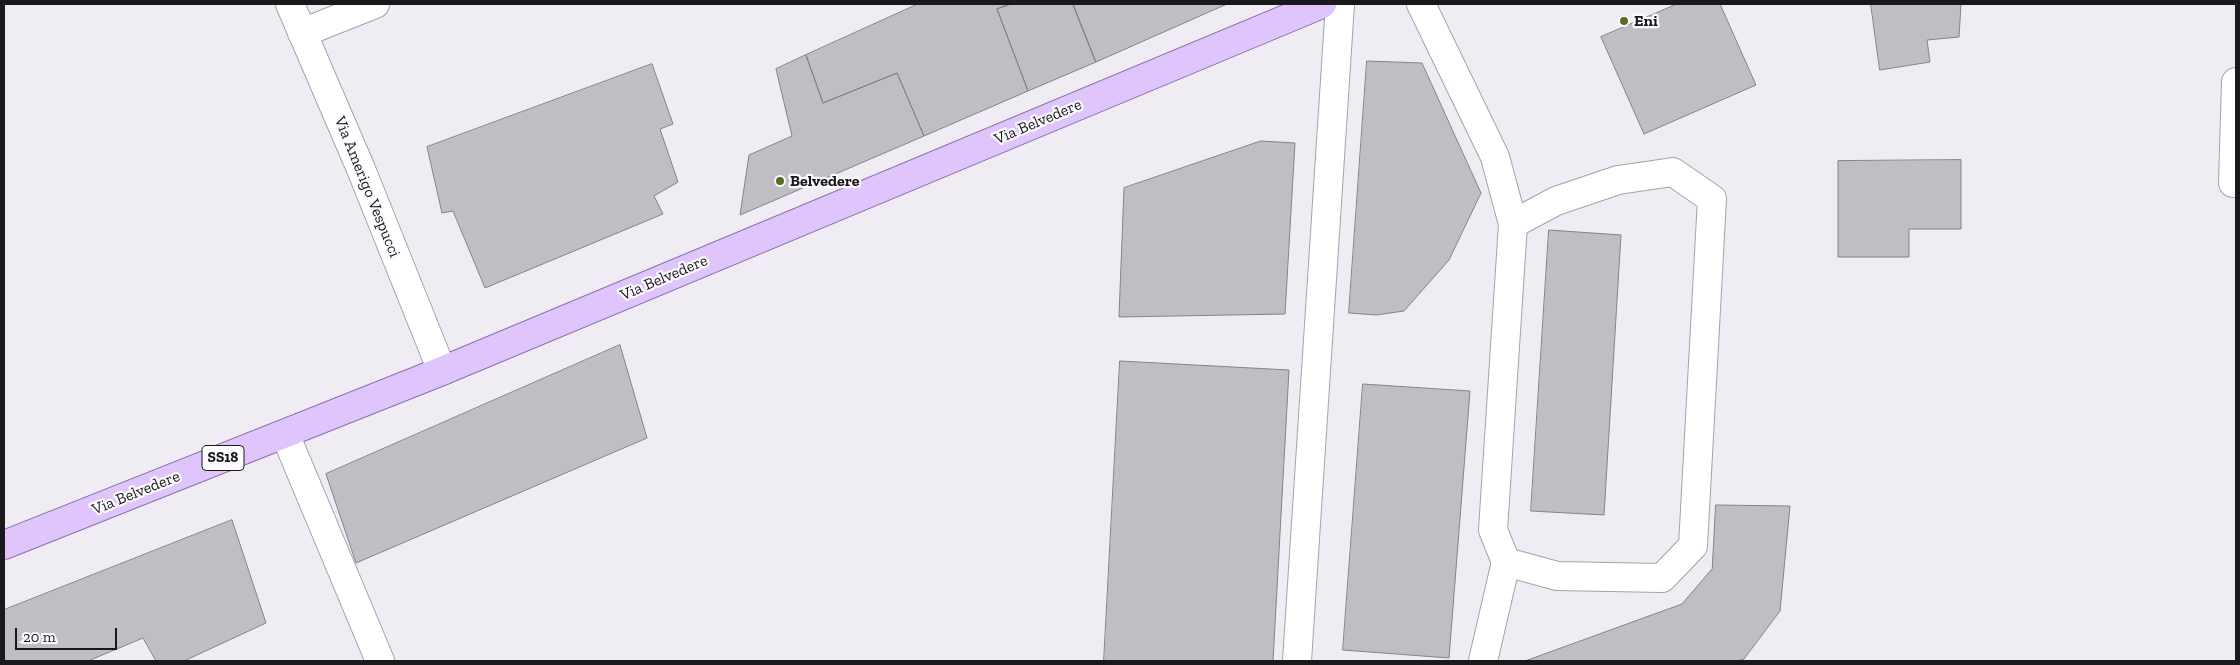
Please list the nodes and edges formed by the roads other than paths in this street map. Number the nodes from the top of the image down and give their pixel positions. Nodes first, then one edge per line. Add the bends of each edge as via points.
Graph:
1 (290, 4) edge
2 (374, 4) edge
3 (1322, 4) edge
4 (1340, 4) edge
5 (1421, 4) edge
6 (302, 33) junction
7 (2236, 82) edge
8 (2233, 183) dead end
9 (1513, 224) junction
10 (442, 371) junction
11 (285, 434) junction
12 (4, 545) edge
13 (1506, 562) junction
14 (380, 661) edge
15 (1297, 661) edge
16 (1483, 661) edge

1 - 6 street, Via Amerigo Vespucci
2 - 6 street
3 - 10 main road, Via Belvedere / SS18
4 - 15 street
5 - 9 street via 1496,157
6 - 10 street, Via Amerigo Vespucci
7 - 8 street
9 - 13 street via 1493,530
9 - 13 street via 1556,201 1618,180 1673,172 1712,199 1693,546 1662,578 1557,576
10 - 11 main road, Via Belvedere / SS18
11 - 12 main road, Via Belvedere / SS18
11 - 14 street
13 - 16 street

